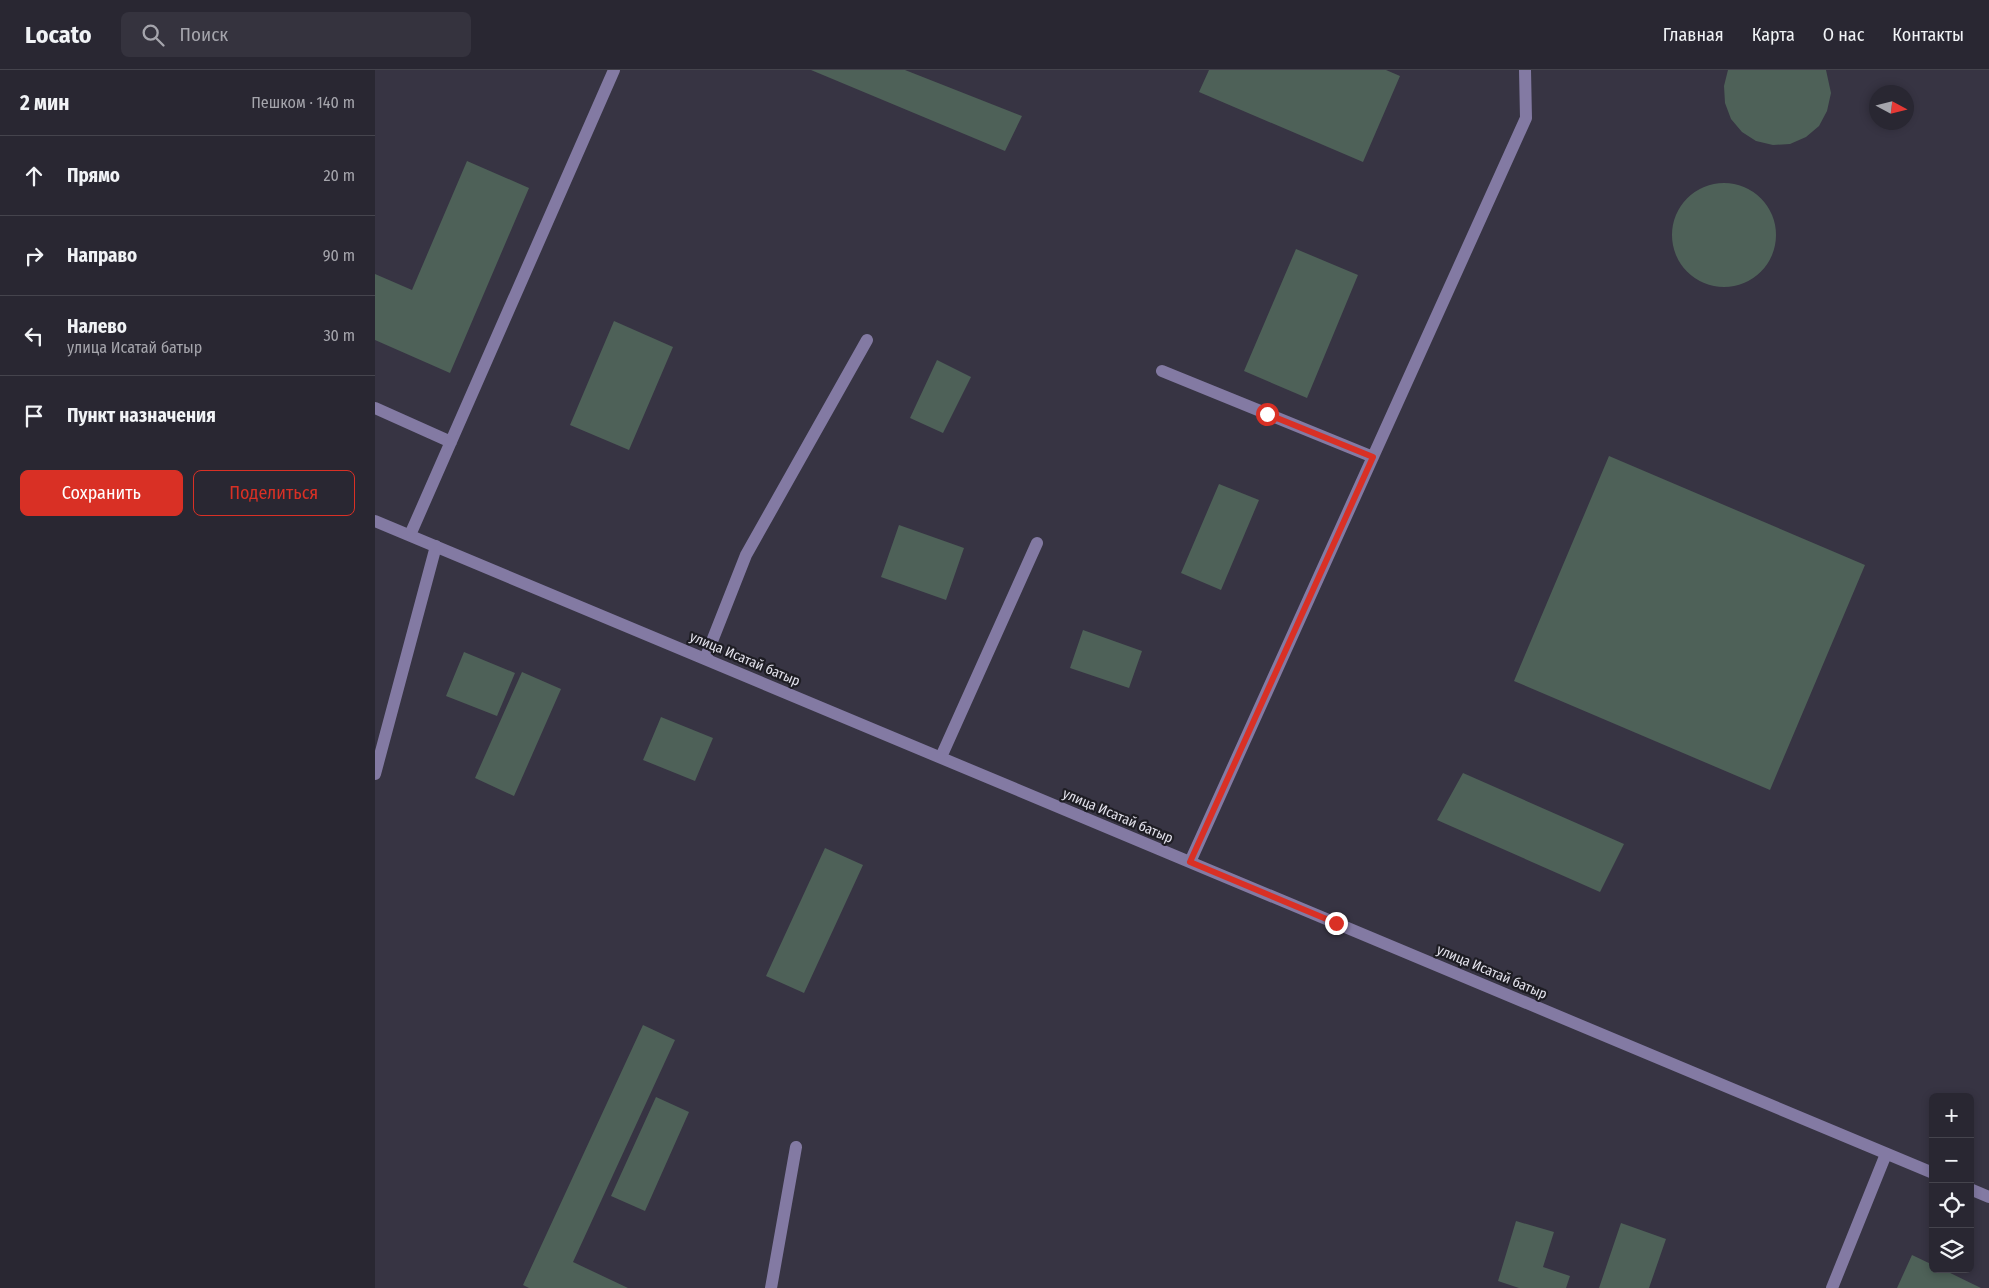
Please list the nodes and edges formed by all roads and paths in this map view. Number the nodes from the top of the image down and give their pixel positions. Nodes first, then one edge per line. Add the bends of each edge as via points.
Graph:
1 (615, 70) edge
2 (1525, 70) edge
3 (867, 340) dead end
4 (1162, 371) dead end
5 (375, 408) edge
6 (451, 442) junction
7 (1373, 457) junction
8 (375, 520) edge
9 (410, 535) junction
10 (1037, 543) dead end
11 (436, 546) junction
12 (705, 659) junction
13 (941, 757) junction
14 (375, 774) edge
15 (1190, 862) junction
16 (796, 1147) dead end
17 (1886, 1154) junction
18 (1929, 1171) edge
19 (1974, 1191) edge
20 (1989, 1197) edge
21 (771, 1288) edge
22 (1832, 1288) edge

1 - 6 street
2 - 7 street via 1526,118
3 - 12 street via 746,555
4 - 7 street
5 - 6 street
6 - 9 street
7 - 15 street
8 - 9 street, улица Исатай батыр
9 - 11 street, улица Исатай батыр
10 - 13 street
11 - 12 street, улица Исатай батыр
11 - 14 street
12 - 13 street, улица Исатай батыр
13 - 15 street, улица Исатай батыр
15 - 17 street, улица Исатай батыр
16 - 21 street
17 - 18 street, улица Исатай батыр
17 - 22 street
19 - 20 street

